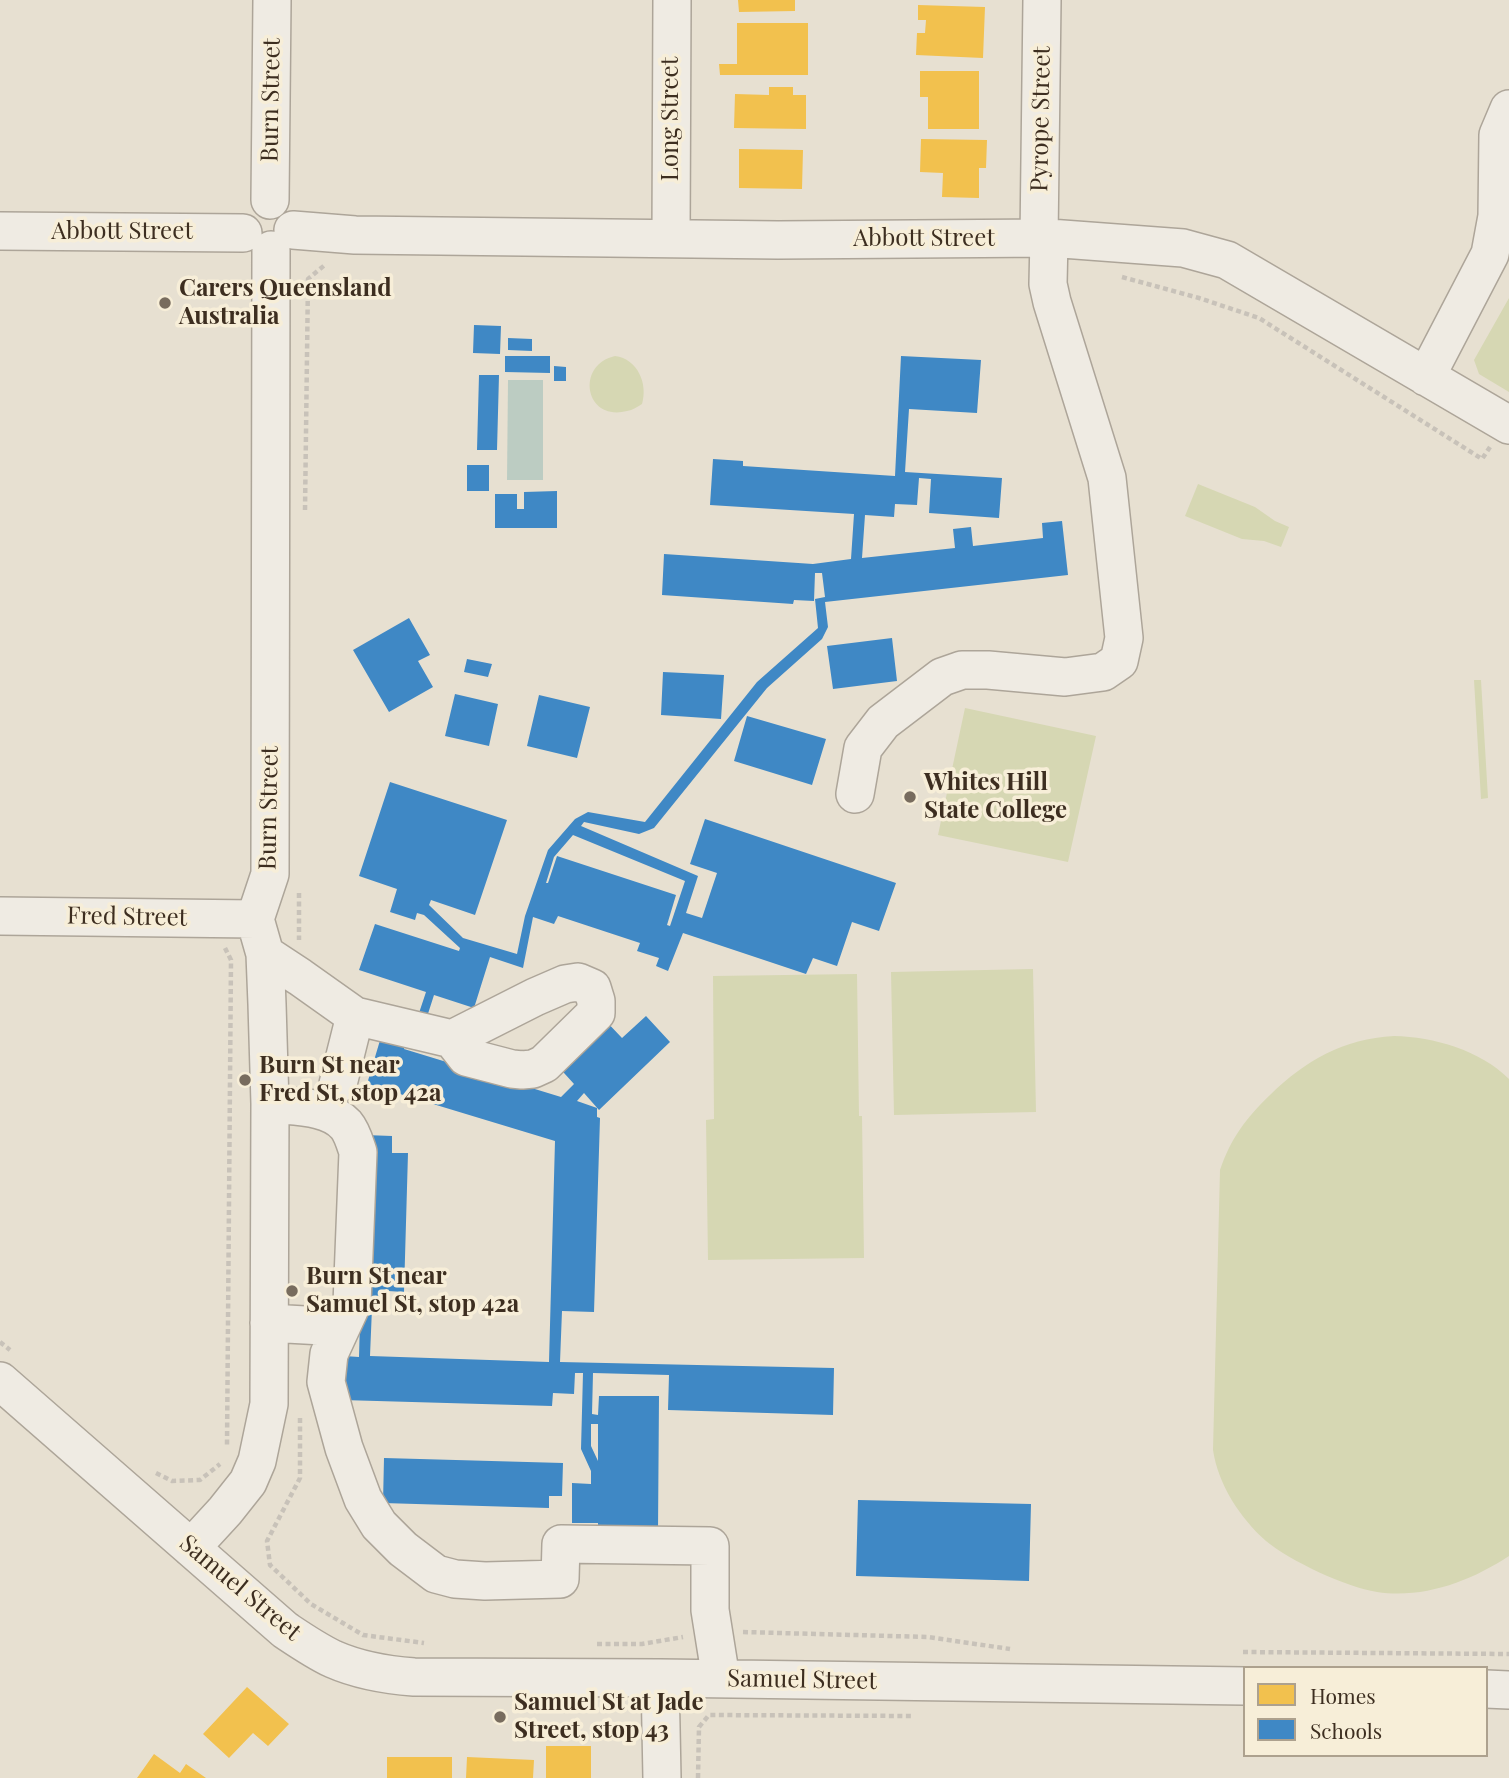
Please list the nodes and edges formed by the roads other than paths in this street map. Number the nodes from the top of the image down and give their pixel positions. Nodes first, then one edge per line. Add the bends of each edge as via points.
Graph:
1 (272, 0) edge
2 (672, 0) edge
3 (1042, 0) edge
4 (1509, 109) edge
5 (0, 231) edge
6 (269, 238) junction
7 (671, 238) junction
8 (1044, 239) junction
9 (1426, 377) junction
10 (1501, 433) edge
11 (855, 794) dead end
12 (0, 916) edge
13 (242, 930) junction
14 (265, 954) junction
15 (355, 1016) junction
16 (452, 1039) dead end
17 (338, 1084) dead end
18 (270, 1104) junction
19 (269, 1323) junction
20 (341, 1327) junction
21 (5, 1366) edge
22 (191, 1548) junction
23 (1240, 1669) edge
24 (660, 1678) junction
25 (721, 1679) junction
26 (1488, 1689) edge
27 (1509, 1689) edge
28 (662, 1778) edge

1 - 6 street, Burn Street via 270,200 248,209 242,225
2 - 7 street, Long Street
3 - 8 street, Pyrope Street
4 - 9 street via 1499,135 1497,216 1490,254
5 - 6 street, Abbott Street
6 - 7 street, Abbott Street
6 - 13 street, Burn Street via 270,874
7 - 8 street, Abbott Street
8 - 9 street, Abbott Street via 1183,248 1227,260
8 - 11 street, Pyrope Street via 1052,302 1107,478 1124,638 1119,661 1103,672 1065,677 988,670 962,670 942,677 883,722 863,748
9 - 10 street, Abbott Street
12 - 13 street, Fred Street
13 - 14 street
14 - 15 street
14 - 18 street
15 - 16 street
15 - 17 street
18 - 19 street
18 - 20 street via 317,1109 334,1116 346,1125 358,1152 352,1304
19 - 20 street
19 - 22 street via 269,1404 257,1461 248,1482
20 - 25 street via 328,1354 326,1382 344,1448 363,1499 379,1525 403,1549 436,1574 485,1581 560,1579 561,1544 710,1546 710,1610
21 - 22 street, Samuel Street
22 - 24 street, Samuel Street via 285,1630 333,1659 366,1670 414,1677
23 - 25 street, Samuel Street
24 - 25 street, Samuel Street
24 - 28 street
26 - 27 street

